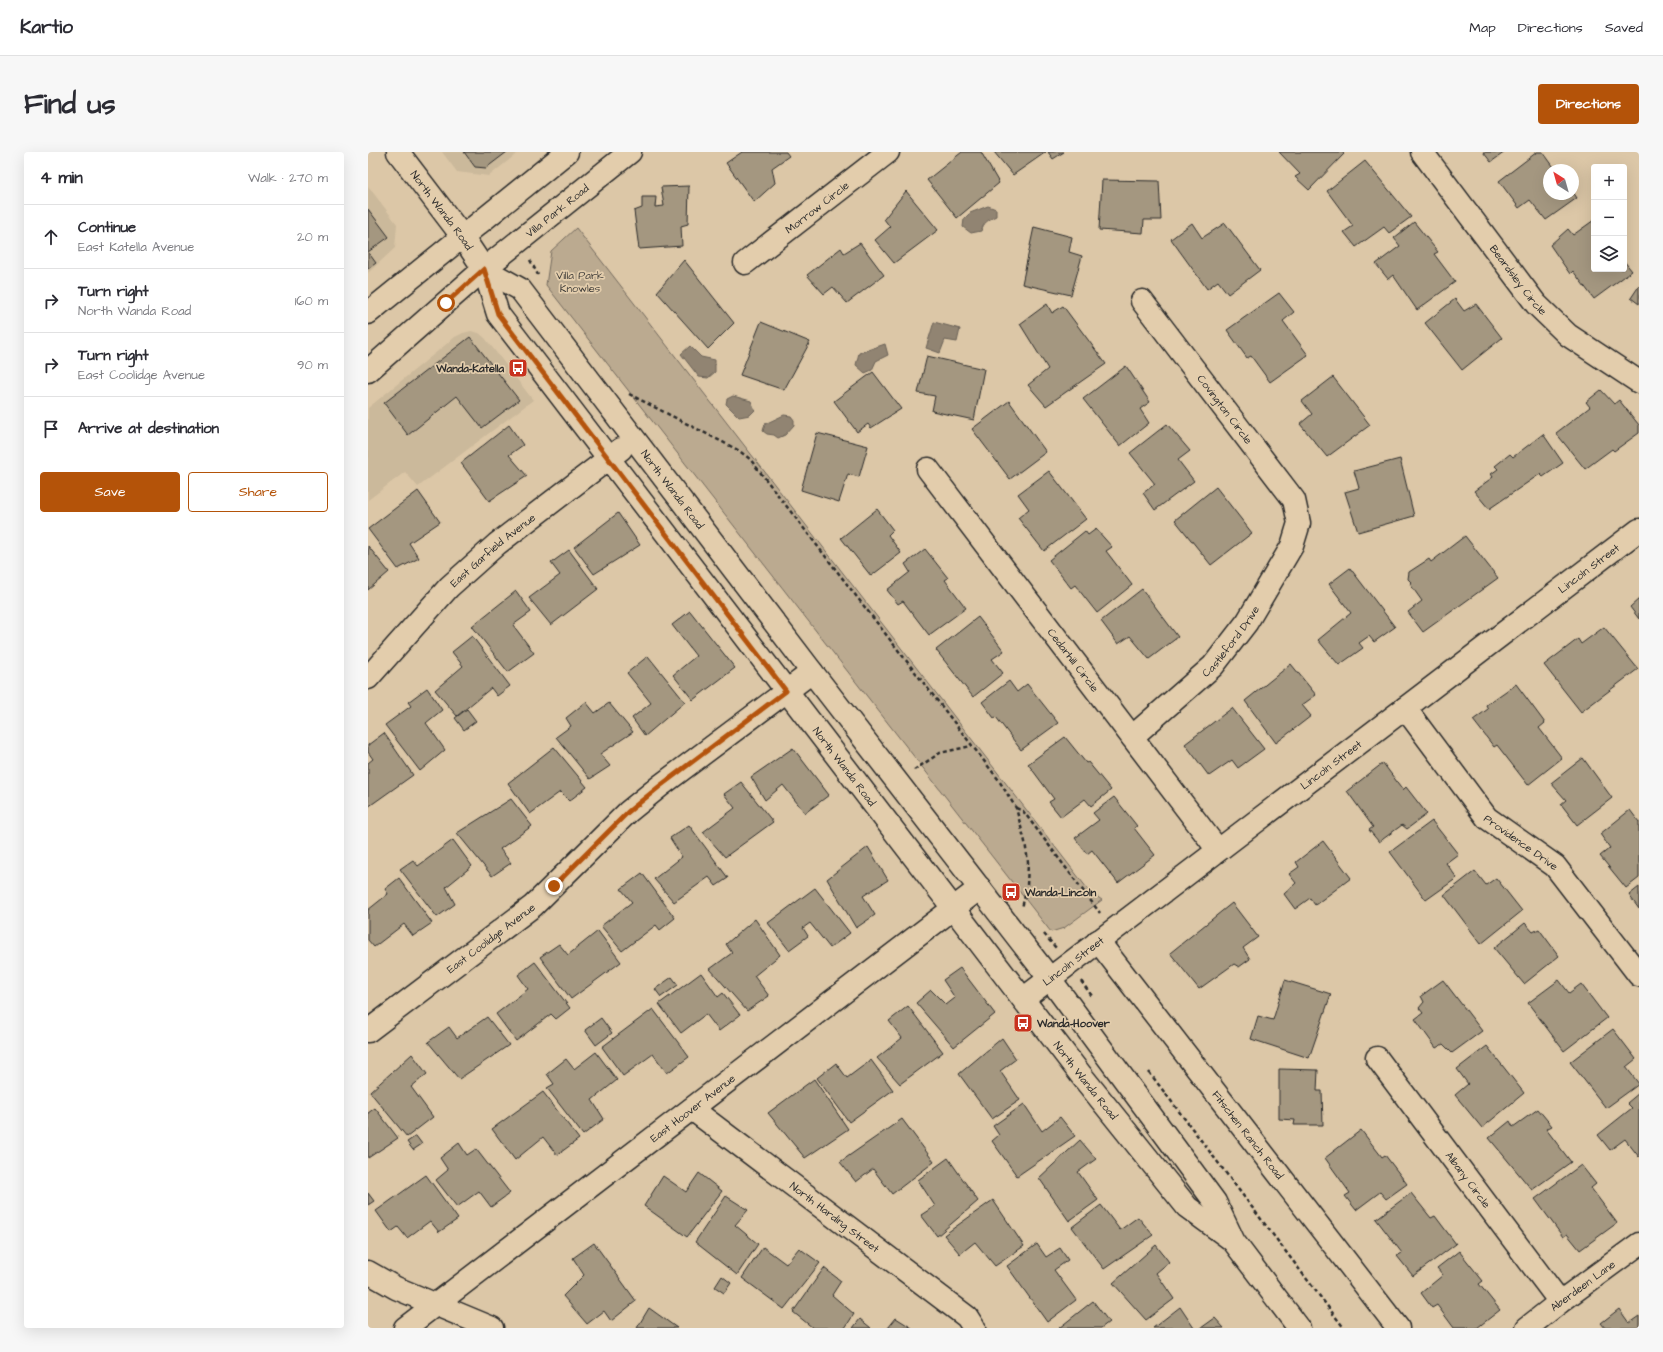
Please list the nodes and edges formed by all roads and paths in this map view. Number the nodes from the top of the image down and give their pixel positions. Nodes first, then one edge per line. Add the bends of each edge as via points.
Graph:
1 (398, 152) edge
2 (567, 152) edge
3 (630, 152) edge
4 (888, 152) edge
5 (1422, 152) edge
6 (462, 236) junction
7 (518, 242) junction
8 (745, 263) dead end
9 (484, 269) junction
10 (540, 280) dead end
11 (1142, 300) dead end
12 (368, 313) edge
13 (368, 371) edge
14 (1639, 382) edge
15 (624, 392) dead end
16 (634, 439) junction
17 (609, 458) junction
18 (928, 469) dead end
19 (1299, 523) joint
20 (1639, 530) edge
21 (812, 672) junction
22 (368, 678) edge
23 (786, 691) junction
24 (1405, 708) junction
25 (1132, 736) junction
26 (971, 746) junction
27 (912, 771) dead end
28 (1016, 808) junction
29 (1218, 850) junction
30 (980, 888) junction
31 (953, 909) junction
32 (1022, 913) dead end
33 (1041, 932) dead end
34 (1046, 935) dead end
35 (1106, 936) junction
36 (1639, 975) edge
37 (1050, 979) junction
38 (1082, 981) dead end
39 (1023, 999) junction
40 (1094, 999) dead end
41 (368, 1031) edge
42 (1377, 1058) dead end
43 (1145, 1067) dead end
44 (692, 1108) junction
45 (1234, 1242) junction
46 (1639, 1244) edge
47 (368, 1272) edge
48 (1560, 1302) junction
49 (436, 1304) junction
50 (405, 1328) edge
51 (492, 1328) edge
52 (974, 1328) edge
53 (1299, 1328) edge
54 (1344, 1328) edge
55 (1398, 1328) edge
56 (1527, 1328) edge

1 - 6 street, North Wanda Road
2 - 6 street
3 - 7 street, Villa Park Road
4 - 8 street, Morrow Circle
5 - 14 street, Beardsley Circle via 1536,304 1568,335
6 - 9 street, North Wanda Road
6 - 12 street
7 - 9 street, Villa Park Road
7 - 10 path
9 - 13 street, Villa Park Road
9 - 16 street, North Wanda Road via 520,289
9 - 17 street, North Wanda Road via 498,314
11 - 19 street, Covington Circle via 1294,500
15 - 26 path via 738,450 750,459
16 - 17 street, East Garfield Avenue
16 - 21 street, North Wanda Road
17 - 22 street, East Garfield Avenue via 497,544 449,587
17 - 23 street, North Wanda Road
18 - 25 street, Cedarhill Circle
19 - 25 street, Castleford Drive via 1289,553 1247,622 1213,666
20 - 24 street, Lincoln Street
21 - 23 street, East Coolidge Avenue
21 - 30 street, North Wanda Road
23 - 31 street, North Wanda Road
23 - 41 street, East Coolidge Avenue via 628,812 533,906
24 - 29 street, Lincoln Street
24 - 36 street, Providence Drive via 1488,818 1555,866
25 - 29 street, Cedarhill Circle
26 - 27 path via 940,753
26 - 28 path via 998,779
28 - 32 path via 1028,862
28 - 35 path via 1023,811
29 - 35 street, Lincoln Street
30 - 31 street, East Hoover Avenue
30 - 37 street, North Wanda Road
31 - 39 street, North Wanda Road
31 - 44 street, East Hoover Avenue
33 - 34 path
35 - 37 street, Lincoln Street
35 - 55 street, Fitschen Ranch Road
37 - 39 street, Lincoln Street
37 - 45 street, North Wanda Road via 1215,1202
38 - 40 path
39 - 45 street, North Wanda Road via 1187,1207
42 - 48 street, Albany Circle
43 - 54 path
44 - 49 street, East Hoover Avenue
44 - 52 street, North Harding Street via 967,1317
45 - 53 street, North Wanda Road
46 - 48 street, Aberdeen Lane
47 - 49 street via 396,1288
48 - 56 street, Aberdeen Lane
49 - 50 street, East Hoover Avenue
49 - 51 street

